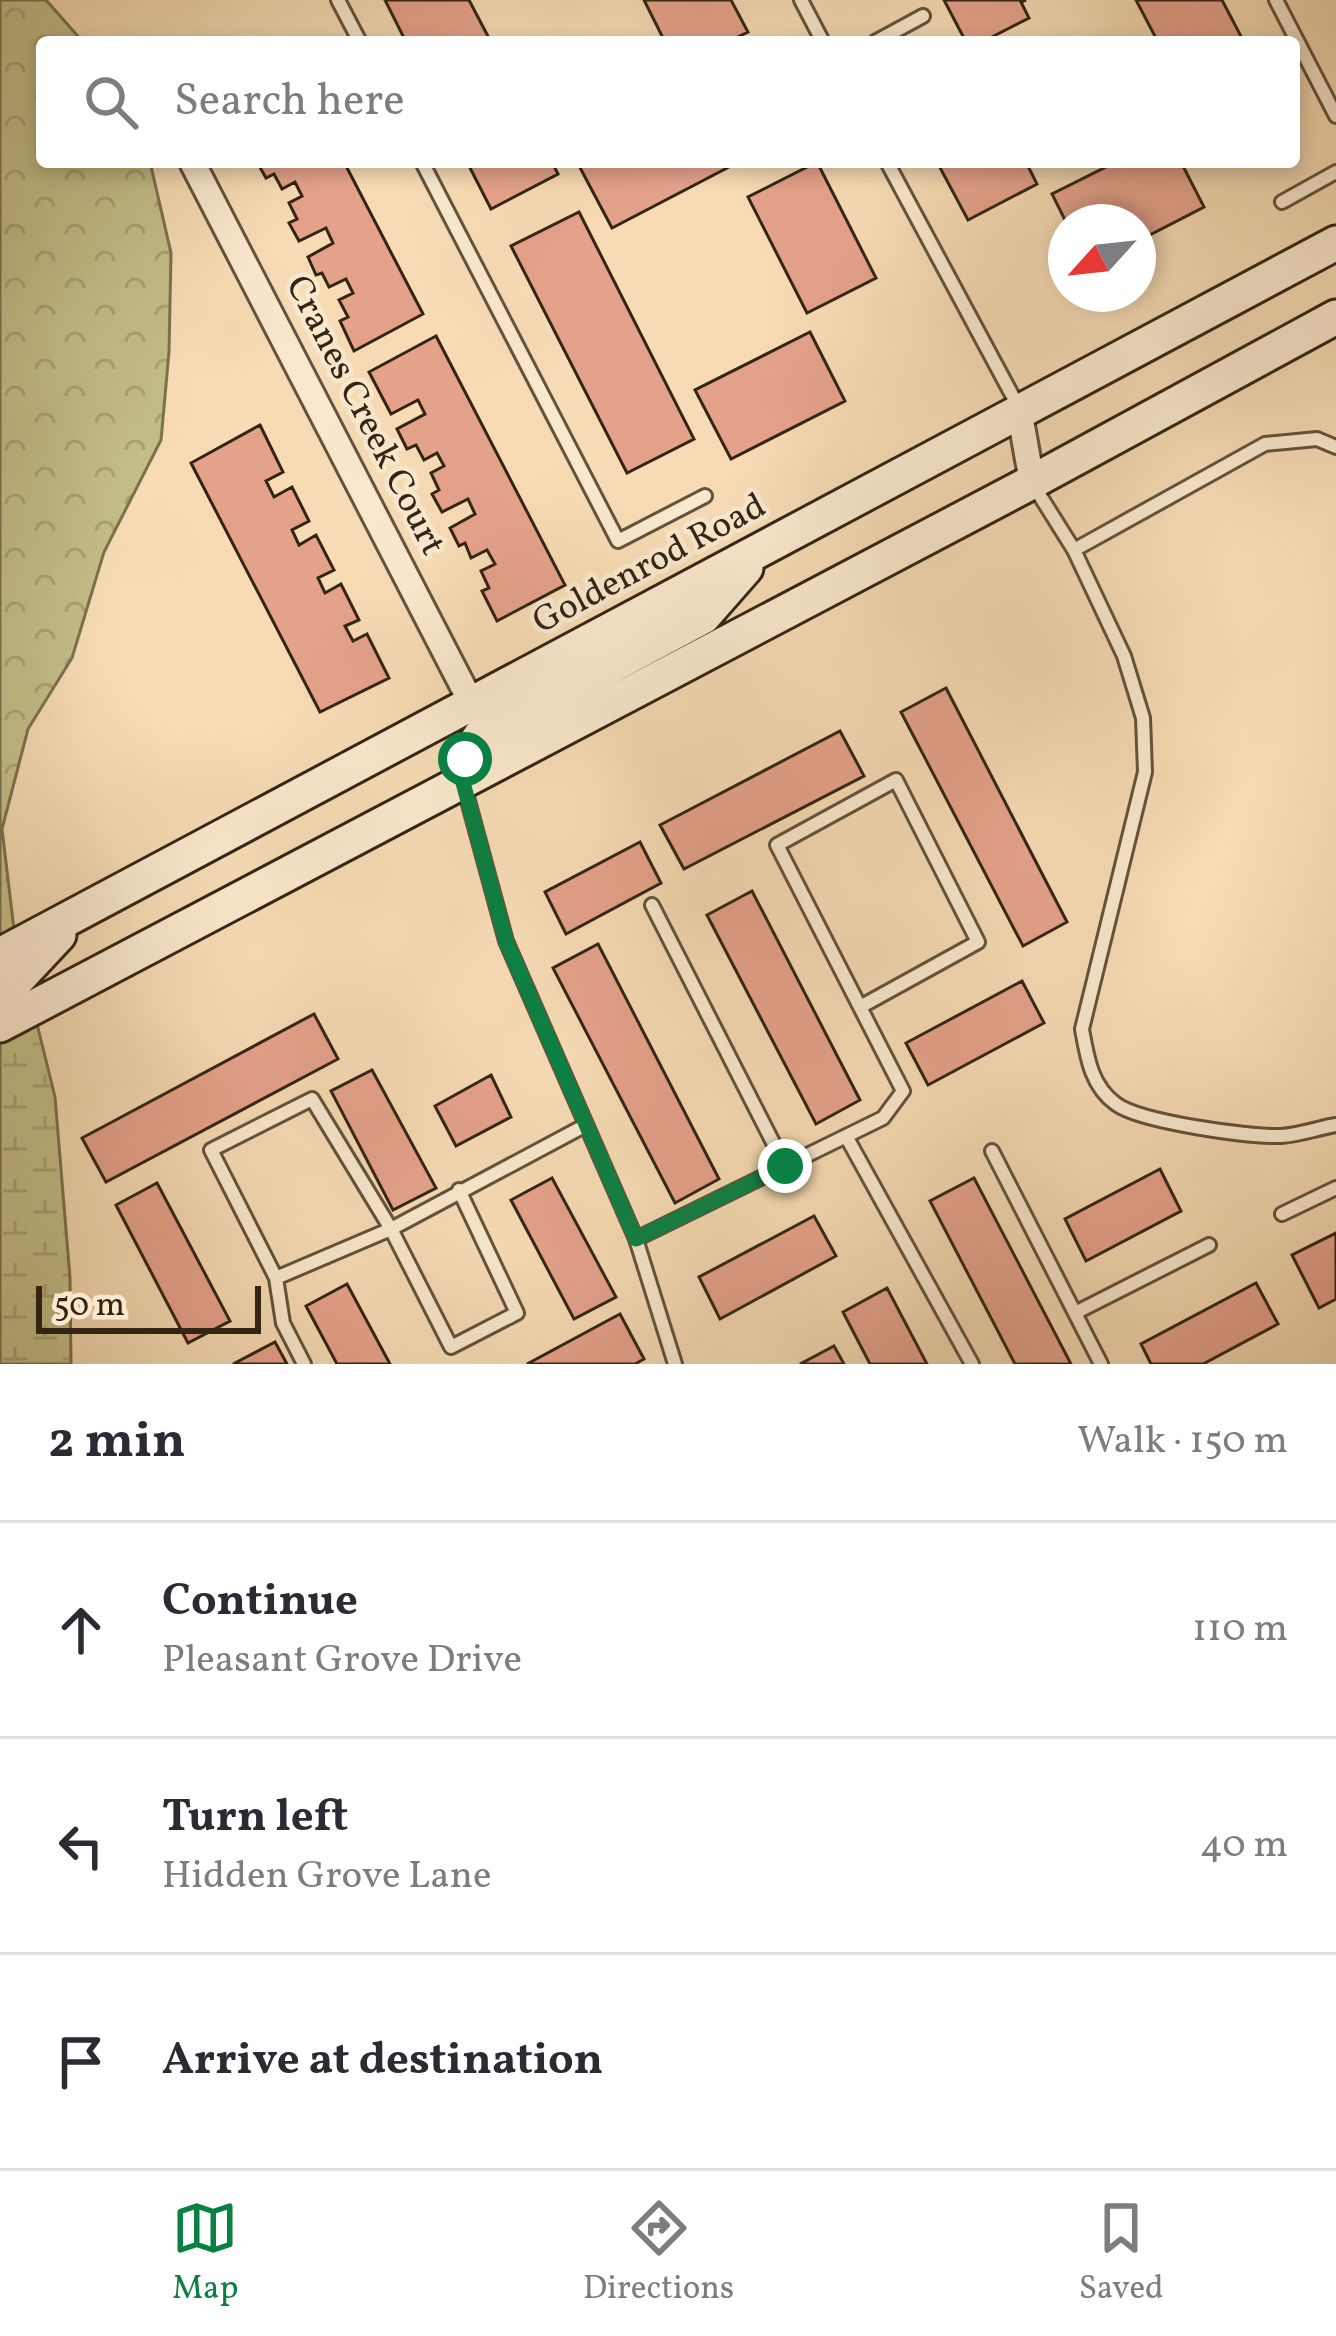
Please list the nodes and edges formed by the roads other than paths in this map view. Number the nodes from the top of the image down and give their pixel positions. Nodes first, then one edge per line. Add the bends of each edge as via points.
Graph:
1 (338, 0) edge
2 (801, 0) edge
3 (1276, 0) edge
4 (923, 16) dead end
5 (357, 36) edge
6 (821, 36) edge
7 (886, 36) edge
8 (1295, 36) edge
9 (1300, 46) edge
10 (1336, 116) edge
11 (195, 168) edge
12 (425, 168) edge
13 (890, 168) edge
14 (1336, 172) edge
15 (1282, 202) dead end
16 (1336, 243) edge
17 (1336, 317) edge
18 (1019, 409) junction
19 (1336, 447) edge
20 (1031, 482) junction
21 (705, 496) dead end
22 (763, 549) junction
23 (1074, 550) junction
24 (472, 704) junction
25 (462, 779) junction
26 (652, 905) dead end
27 (81, 912) junction
28 (0, 955) edge
29 (860, 1007) junction
30 (5, 1011) edge
31 (586, 1125) junction
32 (1336, 1125) edge
33 (846, 1136) junction
34 (992, 1151) dead end
35 (785, 1166) junction
36 (1336, 1188) edge
37 (459, 1190) junction
38 (1282, 1214) dead end
39 (391, 1228) junction
40 (636, 1239) junction
41 (1209, 1244) dead end
42 (276, 1278) junction
43 (1075, 1313) junction
44 (304, 1364) edge
45 (676, 1364) edge
46 (972, 1364) edge
47 (1101, 1364) edge

1 - 5 lane
2 - 6 lane
3 - 8 lane
4 - 7 lane
9 - 10 lane
11 - 24 street, Cranes Creek Court
12 - 21 lane via 618,541
13 - 18 lane
14 - 15 lane
16 - 18 main road, Goldenrod Road
17 - 20 main road
18 - 20 street
18 - 22 main road, Goldenrod Road
19 - 23 lane via 1317,439 1265,444
20 - 23 lane
20 - 25 main road
22 - 24 main road, Goldenrod Road
22 - 25 main road via 703,617 480,736
23 - 32 lane via 1124,656 1143,718 1145,772 1082,1029 1089,1068 1116,1105 1154,1120 1280,1136
24 - 27 main road, Goldenrod Road
25 - 30 main road
25 - 31 lane via 506,941
26 - 35 lane
27 - 28 main road, Goldenrod Road
27 - 30 main road via 14,982
29 - 29 lane via 777,845 896,780 978,942
29 - 33 lane via 902,1091 883,1118
31 - 37 lane
31 - 40 lane
33 - 35 lane
33 - 46 lane
34 - 43 lane
35 - 40 lane
36 - 38 lane
37 - 39 lane
37 - 39 lane via 518,1313 451,1347
39 - 42 lane
39 - 42 lane via 312,1099 211,1150
40 - 45 lane
41 - 43 lane
42 - 44 lane via 284,1323
43 - 47 lane

